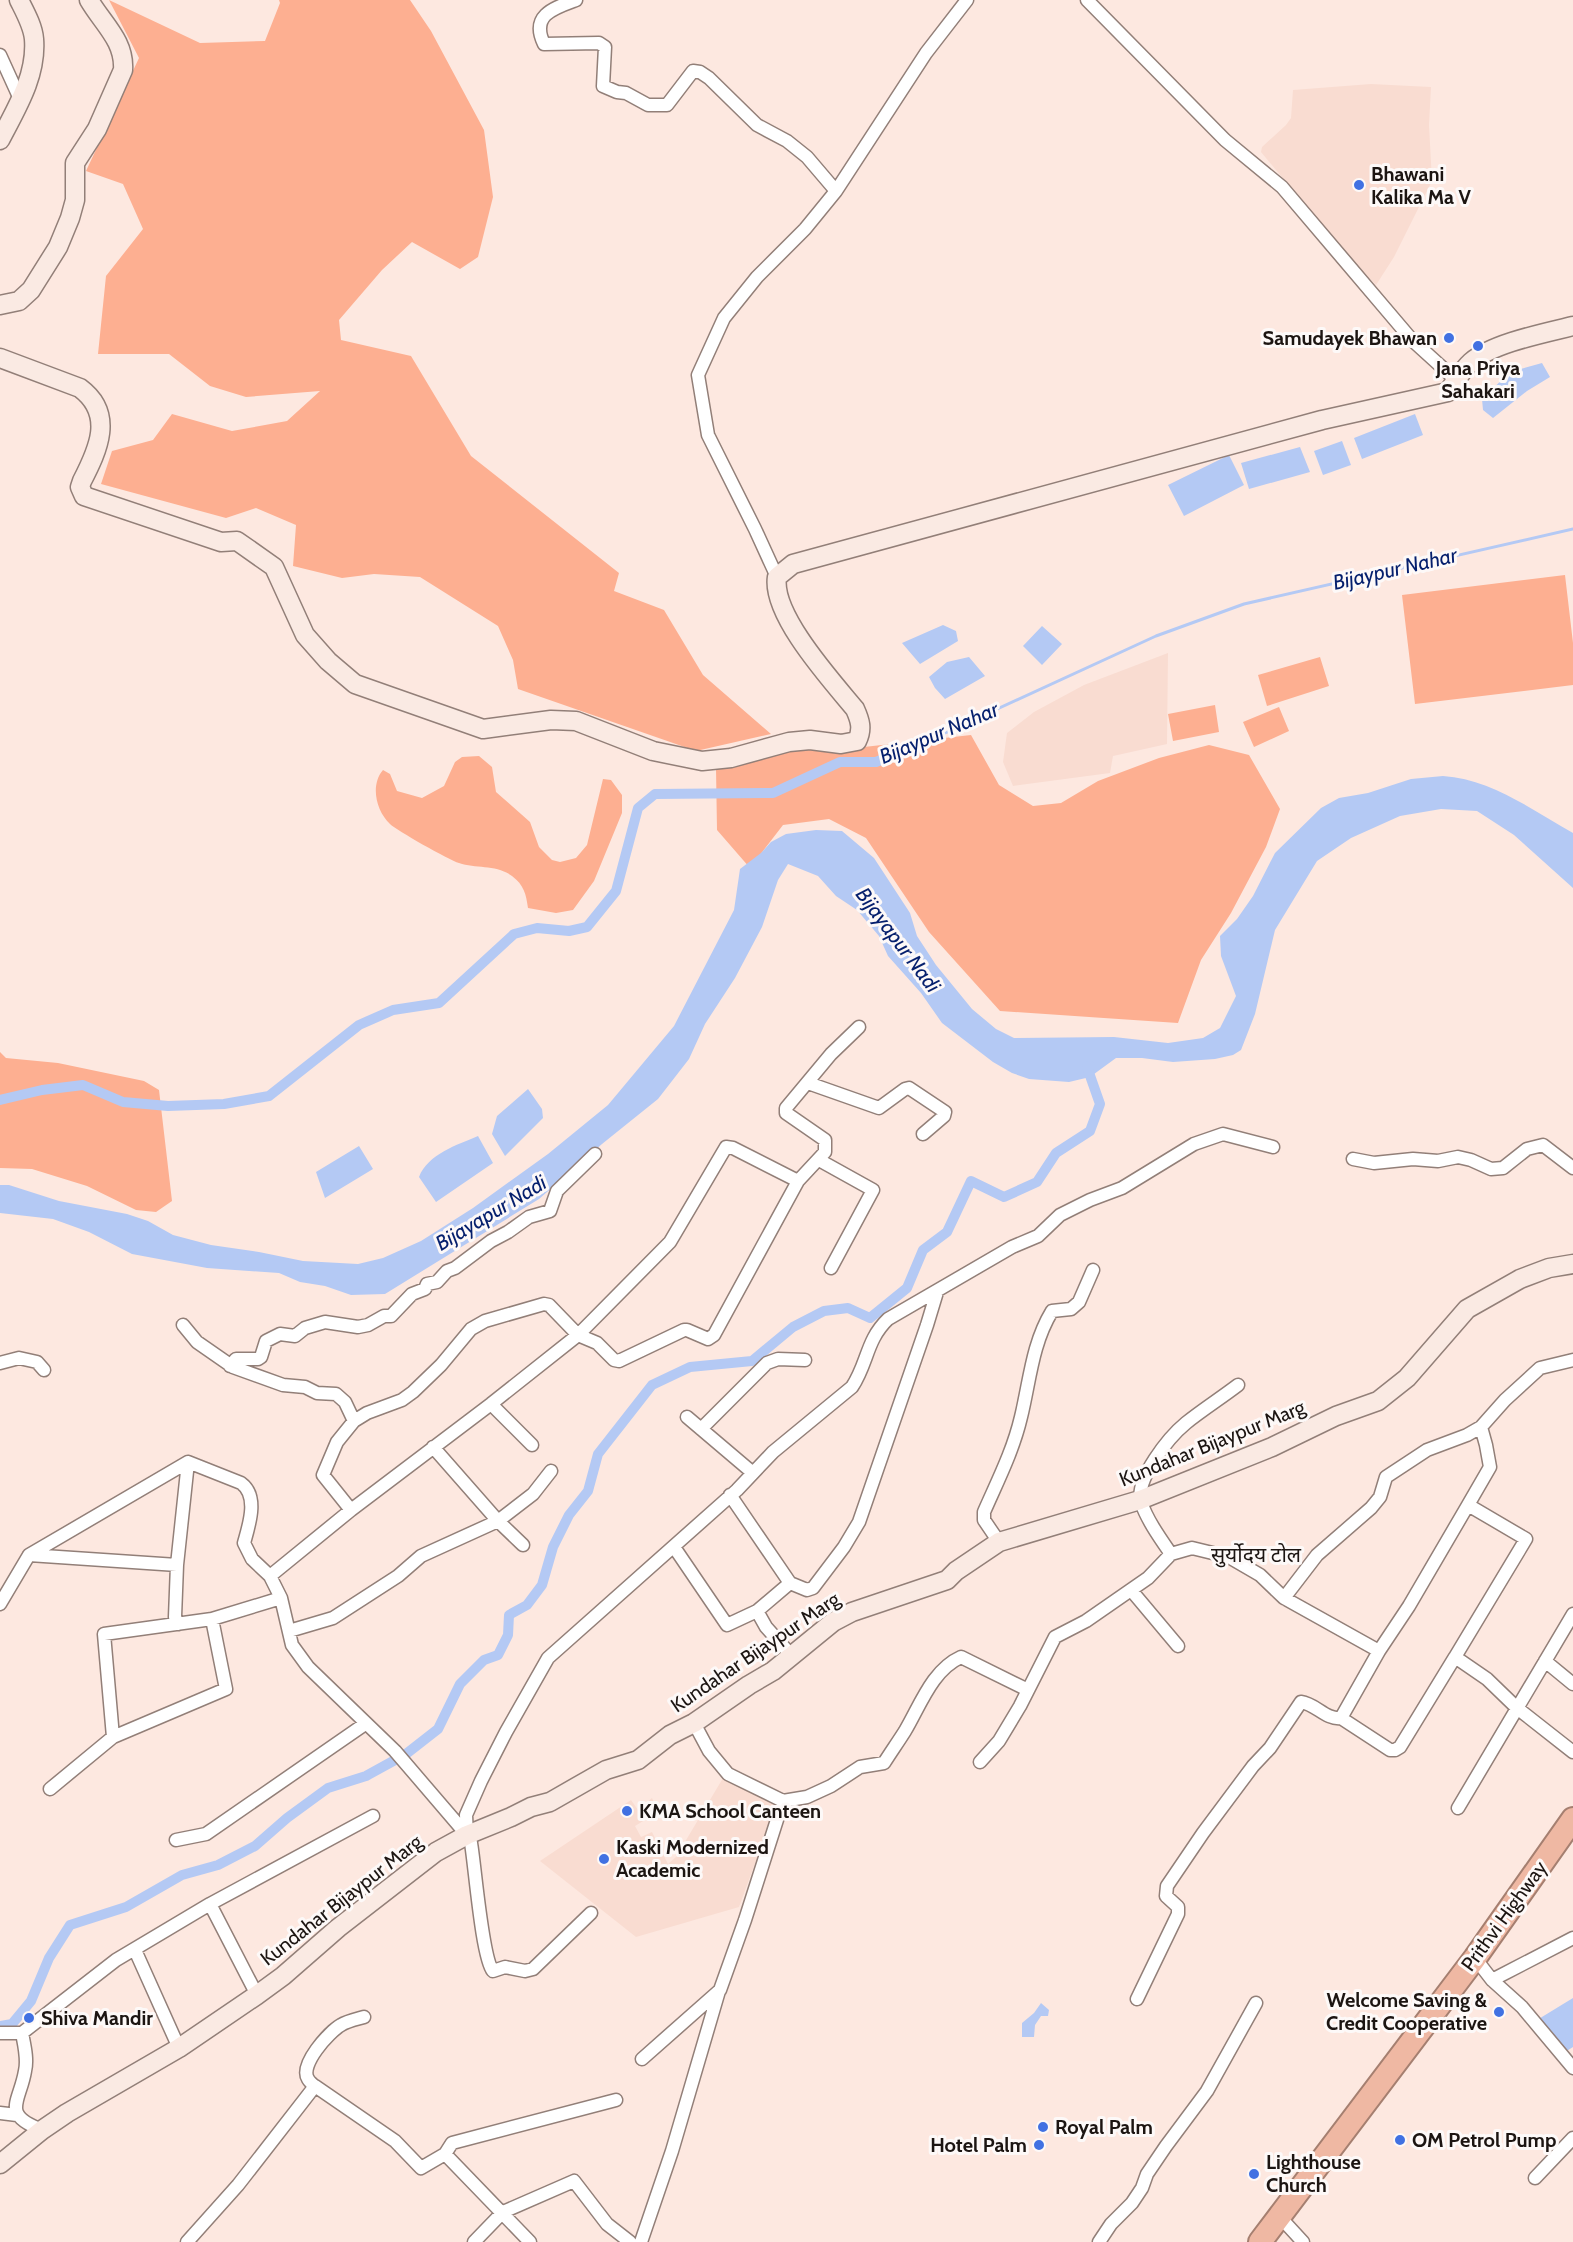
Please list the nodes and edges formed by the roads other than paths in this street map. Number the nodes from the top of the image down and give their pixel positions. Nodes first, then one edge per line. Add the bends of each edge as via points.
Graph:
1 (19, 0) edge
2 (88, 0) edge
3 (576, 0) edge
4 (967, 0) edge
5 (1088, 0) edge
6 (0, 55) edge
7 (20, 99) junction
8 (0, 140) edge
9 (836, 191) junction
10 (0, 305) edge
11 (1573, 326) edge
12 (0, 358) edge
13 (1456, 380) junction
14 (777, 577) junction
15 (859, 1027) dead end
16 (808, 1083) junction
17 (923, 1134) dead end
18 (1273, 1147) dead end
19 (595, 1154) dead end
20 (819, 1160) junction
21 (1353, 1160) dead end
22 (1573, 1168) edge
23 (798, 1181) junction
24 (1573, 1264) edge
25 (831, 1268) dead end
26 (1093, 1270) dead end
27 (937, 1292) junction
28 (183, 1325) dead end
29 (578, 1335) junction
30 (805, 1360) dead end
31 (1573, 1360) edge
32 (0, 1363) edge
33 (230, 1366) junction
34 (44, 1370) dead end
35 (1238, 1385) dead end
36 (491, 1404) junction
37 (687, 1418) dead end
38 (354, 1421) junction
39 (1480, 1427) junction
40 (701, 1429) junction
41 (532, 1446) dead end
42 (433, 1447) junction
43 (188, 1462) junction
44 (551, 1471) dead end
45 (753, 1473) junction
46 (730, 1495) junction
47 (1140, 1500) junction
48 (1468, 1505) junction
49 (351, 1510) junction
50 (498, 1521) junction
51 (999, 1542) junction
52 (523, 1545) dead end
53 (674, 1547) junction
54 (1171, 1554) junction
55 (29, 1555) junction
56 (177, 1565) junction
57 (270, 1576) junction
58 (790, 1583) junction
59 (1131, 1590) junction
60 (281, 1598) junction
61 (1284, 1598) junction
62 (0, 1603) edge
63 (757, 1611) junction
64 (1573, 1614) edge
65 (212, 1618) junction
66 (178, 1624) junction
67 (289, 1631) junction
68 (1178, 1646) dead end
69 (1379, 1651) junction
70 (791, 1655) junction
71 (1455, 1657) junction
72 (1545, 1661) junction
73 (1573, 1683) edge
74 (1028, 1689) junction
75 (1517, 1708) junction
76 (1341, 1718) junction
77 (694, 1723) junction
78 (365, 1724) junction
79 (113, 1737) junction
80 (1573, 1752) edge
81 (980, 1762) dead end
82 (50, 1789) dead end
83 (783, 1801) junction
84 (1458, 1808) dead end
85 (373, 1816) dead end
86 (1573, 1820) edge
87 (467, 1835) junction
88 (176, 1840) dead end
89 (210, 1904) junction
90 (591, 1912) dead end
91 (1573, 1938) edge
92 (135, 1950) junction
93 (1474, 1958) junction
94 (1492, 1980) junction
95 (720, 1990) junction
96 (257, 1995) junction
97 (1137, 1999) dead end
98 (1256, 2003) dead end
99 (364, 2017) dead end
100 (0, 2033) edge
101 (22, 2033) junction
102 (179, 2048) junction
103 (642, 2059) dead end
104 (1573, 2068) edge
105 (315, 2086) junction
106 (616, 2100) dead end
107 (0, 2113) edge
108 (17, 2115) junction
109 (42, 2130) junction
110 (1573, 2138) edge
111 (445, 2154) junction
112 (0, 2164) edge
113 (1535, 2178) dead end
114 (503, 2212) junction
115 (1280, 2217) junction
116 (188, 2242) edge
117 (474, 2242) edge
118 (530, 2242) edge
119 (630, 2242) edge
120 (641, 2242) edge
121 (1099, 2242) edge
122 (1260, 2242) edge
123 (1303, 2242) edge

1 - 7 main road via 34,38 30,78
2 - 10 main road via 120,46 123,70 98,129 75,163 75,200 58,247 31,290 19,301
3 - 9 street via 546,13 539,34 544,44 605,47 603,86 648,105 667,105 688,75 699,72 758,125 807,157
4 - 9 street via 926,53
5 - 13 street via 1225,140 1282,187 1412,340
6 - 7 street
7 - 8 main road
9 - 14 street via 724,318 698,375 708,435
11 - 13 main road via 1486,352 1470,362
12 - 14 main road via 90,395 101,423 99,442 80,487 84,496 221,542 237,541 274,567 305,635 355,684 483,729 551,720 576,721 653,751 702,760 731,758 789,742 857,741 861,729 855,709 789,622 778,599
13 - 14 main road via 1448,392 1322,420 848,548 794,564
15 - 16 street
16 - 17 street via 874,1112 909,1089 945,1112
16 - 20 street via 786,1113 825,1140 825,1152
18 - 27 street via 1223,1134 1194,1144 1122,1188 1060,1215 1038,1236
19 - 33 street via 557,1191 550,1211 529,1217 490,1241 437,1282 412,1294 391,1316 358,1327 325,1322 305,1328 295,1336 276,1335 266,1341 260,1358 236,1359
20 - 23 street
20 - 25 street via 873,1190
21 - 22 street via 1374,1163 1458,1157 1491,1169 1503,1168 1527,1149 1543,1145
23 - 29 street via 726,1148 670,1242
23 - 29 street via 711,1338 687,1329 619,1361 597,1343
24 - 47 main road, Kundahar Bijaypur Marg via 1520,1279 1467,1309 1407,1378 1377,1401
26 - 51 street via 1079,1302 1071,1309 1052,1311 1036,1345 1009,1460 984,1512 984,1520
27 - 45 street via 888,1319 878,1329 852,1387 800,1428
27 - 58 street via 859,1522 813,1588 807,1590
28 - 33 street via 197,1342
29 - 36 street
29 - 38 street via 544,1304 485,1321 471,1329 413,1392
30 - 40 street via 778,1359 767,1363
31 - 39 street via 1540,1368
32 - 34 street via 19,1358 37,1362
33 - 38 street via 283,1385 336,1394 345,1402
35 - 47 street via 1184,1425 1151,1464
36 - 41 street
36 - 42 street
37 - 40 street
38 - 49 street via 337,1442 322,1475
39 - 48 street via 1490,1467
39 - 61 street via 1427,1450 1386,1477 1380,1497 1371,1508 1317,1555
40 - 45 street
42 - 49 street
42 - 50 street
43 - 55 street
43 - 56 street
43 - 57 street via 247,1487 252,1502 244,1543 252,1559
44 - 50 street via 533,1494
45 - 46 street
46 - 53 street
46 - 58 street
47 - 51 main road, Kundahar Bijaypur Marg
47 - 54 street
48 - 69 street
48 - 71 street via 1526,1539
49 - 57 street
50 - 52 street
50 - 67 street via 421,1556 398,1576 333,1618
51 - 70 main road, Kundahar Bijaypur Marg via 947,1581 852,1612
53 - 63 street via 727,1625
53 - 87 street via 548,1658 481,1781 466,1815
54 - 59 street
54 - 61 street via 1192,1548 1229,1557 1260,1575
55 - 56 street
55 - 62 street
56 - 66 street
57 - 60 street
58 - 63 street
59 - 68 street
59 - 74 street via 1055,1637
60 - 65 street
60 - 67 street
61 - 69 street
63 - 70 street
64 - 72 street
65 - 66 street
65 - 79 street via 226,1689
66 - 79 street via 104,1634
67 - 78 street via 292,1645 308,1667
69 - 76 street
70 - 77 main road, Kundahar Bijaypur Marg
71 - 75 street via 1487,1679
71 - 76 street via 1395,1750
72 - 73 street
72 - 75 street
74 - 81 street via 999,1741
74 - 83 street via 962,1657 954,1660 934,1680 884,1763 860,1767 807,1797
75 - 80 street
75 - 84 street
76 - 97 street via 1301,1702 1203,1833 1167,1886 1166,1896 1178,1907 1178,1917
77 - 83 street via 709,1751 728,1774
77 - 87 main road, Kundahar Bijaypur Marg via 670,1735 638,1760 606,1770 550,1802 531,1806
78 - 87 street via 395,1752
78 - 88 street via 206,1834
79 - 82 street
83 - 95 street
85 - 89 street
86 - 93 highway, Prithvi Highway
87 - 90 street via 485,1950 493,1971 505,1967 533,1969
87 - 96 main road, Kundahar Bijaypur Marg via 436,1852 383,1892
89 - 92 street
89 - 96 street
91 - 94 street
92 - 101 street via 116,1960
92 - 102 street
93 - 94 street
93 - 115 highway, Prithvi Highway
94 - 104 street via 1522,2007
95 - 103 street
95 - 120 street
96 - 102 main road, Kundahar Bijaypur Marg
98 - 121 street via 1207,2091 1147,2174 1132,2203
99 - 105 street via 341,2025 320,2044 306,2073
100 - 101 street
101 - 108 street via 26,2071 14,2106
102 - 109 main road, Kundahar Bijaypur Marg
105 - 111 street via 395,2141 421,2168
105 - 116 street
106 - 111 street via 452,2143
107 - 108 street
108 - 109 street via 26,2124
109 - 112 main road, Kundahar Bijaypur Marg
110 - 113 street
111 - 114 street
114 - 117 street
114 - 118 street
114 - 119 street via 574,2181 607,2224
115 - 122 highway, Prithvi Highway
115 - 123 street

